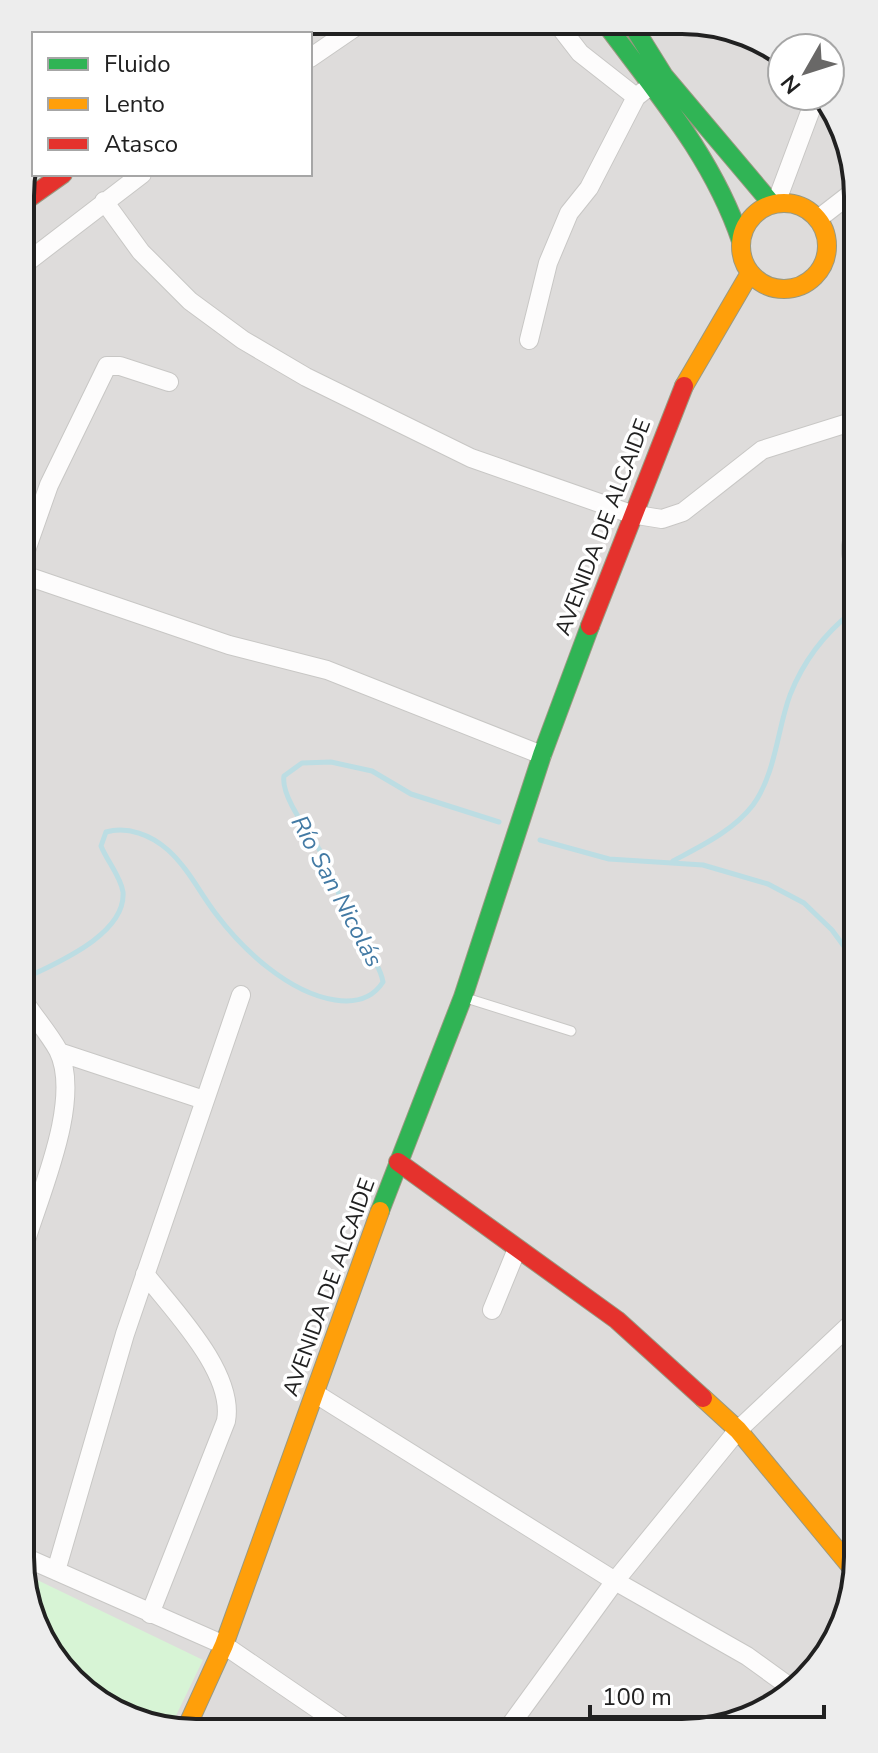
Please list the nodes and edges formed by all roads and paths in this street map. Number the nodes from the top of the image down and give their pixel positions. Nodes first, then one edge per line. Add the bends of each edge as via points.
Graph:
1 (345, 34) edge
2 (565, 34) edge
3 (613, 34) edge
4 (634, 34) edge
5 (312, 57) edge
6 (650, 86) junction
7 (810, 112) edge
8 (60, 176) edge
9 (139, 176) edge
10 (34, 195) edge
11 (844, 199) edge
12 (104, 201) junction
13 (774, 204) junction
14 (818, 219) junction
15 (741, 241) junction
16 (34, 256) edge
17 (750, 273) junction
18 (529, 340) dead end
19 (169, 382) dead end
20 (844, 424) edge
21 (631, 514) junction
22 (34, 528) edge
23 (34, 578) edge
24 (542, 755) junction
25 (241, 995) dead end
26 (463, 997) junction
27 (34, 1016) edge
28 (571, 1031) dead end
29 (59, 1052) junction
30 (204, 1100) junction
31 (398, 1162) junction
32 (34, 1213) edge
33 (517, 1249) junction
34 (145, 1274) junction
35 (492, 1310) dead end
36 (844, 1330) edge
37 (316, 1394) junction
38 (738, 1430) junction
39 (844, 1558) edge
40 (34, 1561) edge
41 (56, 1571) junction
42 (615, 1581) junction
43 (150, 1614) junction
44 (224, 1645) junction
45 (784, 1683) edge
46 (191, 1719) edge
47 (332, 1719) edge
48 (515, 1719) edge

1 - 5 street
2 - 6 street via 580,53
3 - 6 main road
4 - 6 main road
6 - 13 main road
6 - 15 main road via 727,197
6 - 18 street via 569,213 548,263
7 - 13 street
8 - 10 main road
9 - 12 street
11 - 14 street
12 - 16 street
12 - 21 street via 141,252 190,301 293,370 471,458
13 - 14 main road via 799,205
13 - 15 main road via 757,212
14 - 17 main road via 827,251 811,280 780,289
15 - 17 main road
17 - 21 main road, AVENIDA DE ALCAIDE via 678,396
19 - 22 street via 107,366
20 - 21 street via 762,450 683,512 662,519
21 - 24 main road, AVENIDA DE ALCAIDE
23 - 24 street via 229,645 327,670
24 - 26 main road, AVENIDA DE ALCAIDE
25 - 30 street
26 - 28 lane
26 - 31 main road, AVENIDA DE ALCAIDE
27 - 29 street
29 - 30 street
29 - 32 street via 63,1114
30 - 34 street
31 - 33 main road
31 - 37 main road, AVENIDA DE ALCAIDE
33 - 35 street
33 - 38 main road via 617,1320
34 - 41 street
34 - 43 street via 223,1381 229,1403
36 - 38 street
37 - 42 street
37 - 44 main road, AVENIDA DE ALCAIDE
38 - 39 main road
38 - 42 street
40 - 41 street
41 - 43 street
42 - 45 street
42 - 48 street
43 - 44 street
44 - 46 main road, AVENIDA DE ALCAIDE
44 - 47 street

